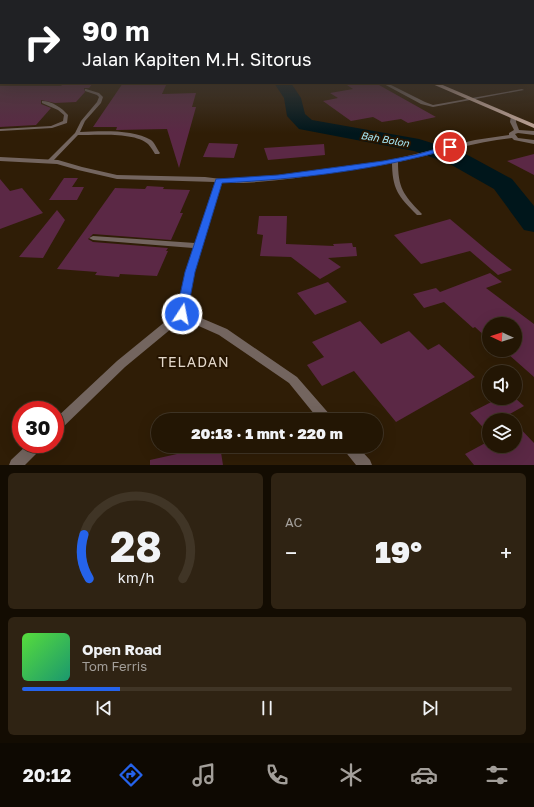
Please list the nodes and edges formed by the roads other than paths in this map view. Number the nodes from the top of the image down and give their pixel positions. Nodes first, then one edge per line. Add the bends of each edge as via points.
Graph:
1 (395, 89) edge
2 (447, 89) edge
3 (86, 90) dead end
4 (522, 90) dead end
5 (472, 99) junction
6 (44, 102) dead end
7 (513, 117) junction
8 (534, 126) edge
9 (0, 130) edge
10 (517, 131) junction
11 (534, 133) edge
12 (77, 134) junction
13 (512, 136) junction
14 (534, 142) edge
15 (157, 153) dead end
16 (0, 159) edge
17 (50, 161) junction
18 (395, 161) junction
19 (219, 181) junction
20 (419, 214) dead end
21 (93, 238) dead end
22 (198, 246) junction
23 (182, 314) junction
24 (321, 413) edge
25 (64, 419) edge
26 (28, 453) edge
27 (355, 453) edge
28 (16, 465) edge
29 (365, 465) edge

1 - 5 lane via 433,106
2 - 5 main road
3 - 12 lane via 98,94 99,102
4 - 5 lane
5 - 7 main road
6 - 9 lane via 60,109 66,115 65,122 52,127
7 - 8 main road
7 - 10 street
10 - 11 street
10 - 13 street via 511,134
12 - 15 lane via 140,137 150,142
12 - 17 lane
13 - 14 street via 521,141
13 - 18 street via 487,138
16 - 17 street
17 - 19 street via 117,176
18 - 19 street via 278,178
18 - 20 lane via 399,194
19 - 22 street
21 - 22 street
22 - 23 street
23 - 24 street via 223,332 293,380
23 - 25 street via 122,364
26 - 28 street
27 - 29 street

